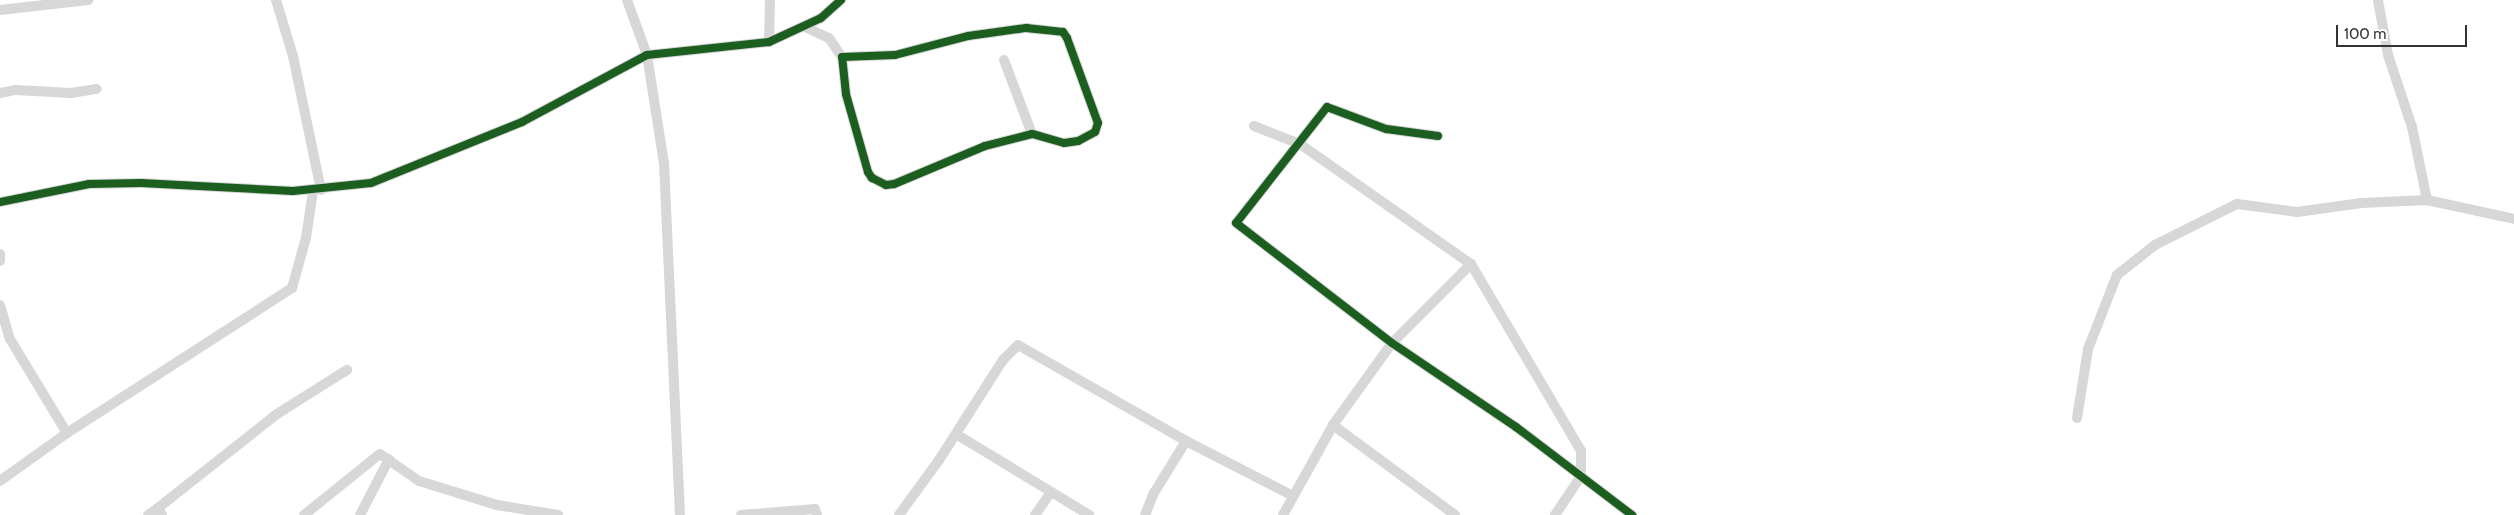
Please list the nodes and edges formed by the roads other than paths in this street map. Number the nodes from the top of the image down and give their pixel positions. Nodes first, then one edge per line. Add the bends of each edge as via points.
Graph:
1 (88, 0) edge
2 (276, 0) edge
3 (626, 0) edge
4 (770, 0) edge
5 (841, 0) edge
6 (2378, 0) edge
7 (0, 10) edge
8 (805, 27) junction
9 (769, 42) junction
10 (647, 55) junction
11 (842, 57) junction
12 (1004, 60) dead end
13 (96, 89) dead end
14 (0, 93) edge
15 (1254, 126) dead end
16 (1032, 134) junction
17 (1438, 136) dead end
18 (1300, 144) junction
19 (317, 190) junction
20 (2428, 200) junction
21 (0, 202) edge
22 (2514, 219) edge
23 (0, 254) edge
24 (0, 261) edge
25 (1471, 264) junction
26 (0, 305) edge
27 (1392, 343) junction
28 (347, 370) dead end
29 (2077, 418) dead end
30 (1333, 425) junction
31 (67, 433) junction
32 (956, 434) junction
33 (1186, 442) junction
34 (389, 459) junction
35 (1581, 476) junction
36 (0, 481) edge
37 (1051, 492) junction
38 (1293, 496) junction
39 (497, 505) junction
40 (1442, 505) junction
41 (160, 511) edge
42 (148, 515) edge
43 (304, 515) edge
44 (360, 515) edge
45 (492, 515) edge
46 (558, 515) edge
47 (680, 515) edge
48 (742, 515) edge
49 (818, 515) edge
50 (899, 515) edge
51 (1035, 515) edge
52 (1089, 515) edge
53 (1145, 515) edge
54 (1282, 515) edge
55 (1436, 515) edge
56 (1456, 515) edge
57 (1555, 515) edge
58 (1632, 515) edge

1 - 7 street
2 - 19 street via 293,56
3 - 10 street
4 - 9 street
5 - 8 street
6 - 20 street via 2388,54 2412,127
8 - 9 street
8 - 11 street via 829,38
9 - 10 street
10 - 19 street via 522,122 466,146 372,183
10 - 47 street via 664,163
11 - 16 street via 846,94 868,172 879,182 894,184 985,146
11 - 16 street via 895,55 968,36 1026,28 1063,32 1098,126 1090,136 1064,143
12 - 16 street
13 - 14 street
15 - 18 street
17 - 18 street via 1386,129 1327,107
18 - 25 street
18 - 27 street via 1236,223
19 - 21 street via 106,184
19 - 31 street via 292,288
20 - 22 street
20 - 29 street via 2361,203 2297,212 2237,204 2155,245 2117,274 2088,349
23 - 24 street
25 - 27 street
25 - 35 street via 1581,451
26 - 31 street via 10,340
27 - 30 street
27 - 35 street via 1516,427
28 - 41 street via 277,414
30 - 38 street
30 - 40 street
31 - 36 street
32 - 33 street via 1003,360 1015,347 1021,346
32 - 37 street
32 - 50 street
33 - 38 street
33 - 53 street via 1154,493
34 - 39 street via 419,481
34 - 43 street via 380,454
34 - 44 street
35 - 57 street
35 - 58 street
37 - 51 street
37 - 52 street
38 - 54 street
39 - 45 street
39 - 46 street
40 - 55 street
40 - 56 street
41 - 42 street
48 - 49 street via 815,509

